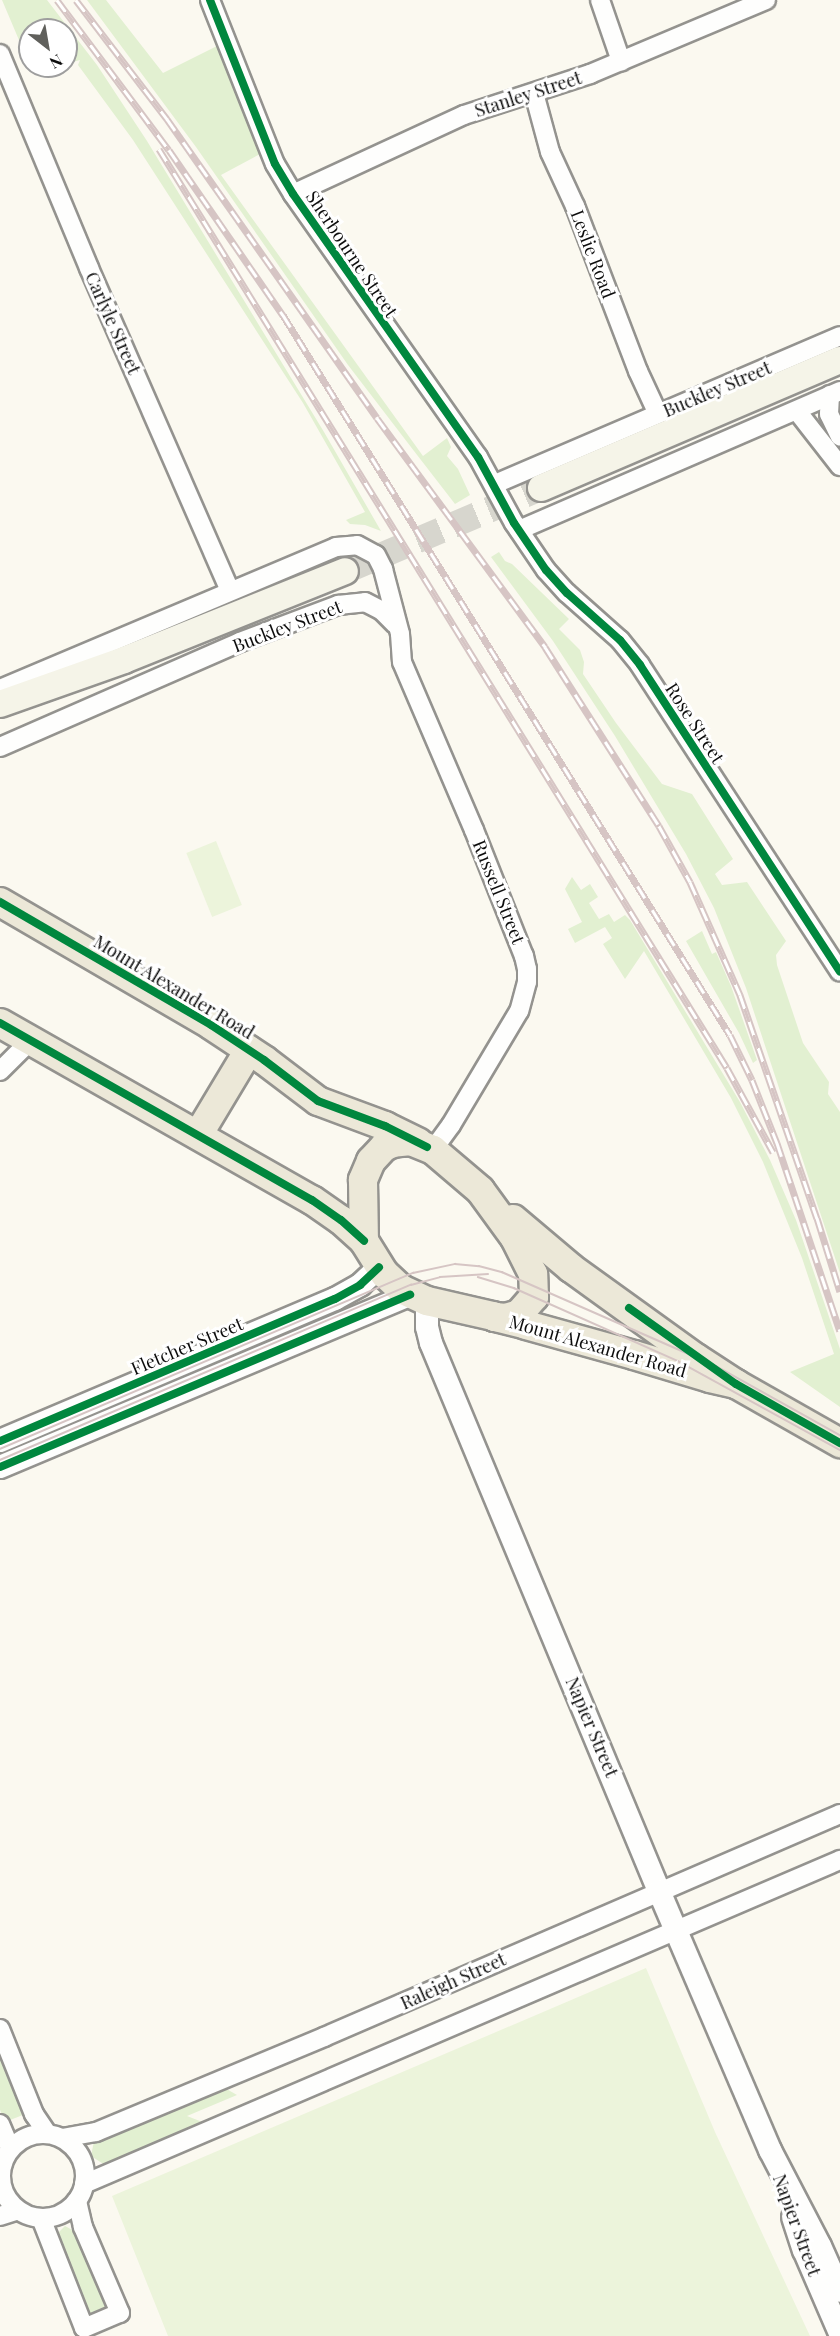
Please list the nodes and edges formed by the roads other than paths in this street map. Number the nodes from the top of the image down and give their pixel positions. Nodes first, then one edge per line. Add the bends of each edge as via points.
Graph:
1 (210, 0) edge
2 (600, 0) edge
3 (766, 0) edge
4 (0, 54) edge
5 (621, 61) junction
6 (534, 93) junction
7 (293, 194) junction
8 (840, 336) edge
9 (840, 360) edge
10 (835, 393) edge
11 (796, 411) junction
12 (658, 414) junction
13 (840, 437) edge
14 (840, 466) edge
15 (495, 484) junction
16 (541, 488) tunnel mouth
17 (505, 506) joint
18 (519, 530) junction
19 (345, 572) tunnel mouth
20 (230, 591) junction
21 (395, 624) junction
22 (124, 660) junction
23 (0, 689) edge
24 (0, 705) edge
25 (0, 722) edge
26 (0, 747) edge
27 (0, 902) edge
28 (840, 972) edge
29 (0, 1023) edge
30 (30, 1041) junction
31 (249, 1050) junction
32 (0, 1071) edge
33 (198, 1135) junction
34 (430, 1148) junction
35 (480, 1190) junction
36 (364, 1241) junction
37 (379, 1267) junction
38 (418, 1298) junction
39 (495, 1317) junction
40 (736, 1384) junction
41 (0, 1441) edge
42 (840, 1443) edge
43 (0, 1467) edge
44 (840, 1814) edge
45 (840, 1860) edge
46 (659, 1891) junction
47 (677, 1930) junction
48 (0, 2029) edge
49 (0, 2124) edge
50 (55, 2135) junction
51 (10, 2148) junction
52 (770, 2150) junction
53 (0, 2170) edge
54 (81, 2192) junction
55 (18, 2210) junction
56 (0, 2216) edge
57 (42, 2218) junction
58 (840, 2291) edge
59 (840, 2333) edge

1 - 7 street, Sherbourne Street via 276,164
2 - 5 street
3 - 5 street, Stanley Street
4 - 20 street, Carlyle Street
5 - 6 street, Stanley Street
6 - 7 street, Stanley Street via 464,115
6 - 12 street, Leslie Road via 550,152
7 - 15 street, Sherbourne Street
8 - 12 street, Buckley Street
9 - 16 main road, Buckley Street
10 - 11 street
10 - 13 street via 829,414
11 - 14 street
11 - 18 street
12 - 15 street, Buckley Street
15 - 17 street, Sherbourne Street
17 - 18 street, Rose Street
18 - 28 street, Rose Street via 557,582 620,640 640,665
19 - 22 main road, Buckley Street
20 - 21 street via 336,547 357,545 373,553 381,564
20 - 23 street
21 - 26 street, Buckley Street via 381,610 365,602 338,605 240,642
21 - 34 street, Russell Street via 403,665 467,812 527,969 519,1011 451,1125
22 - 24 main road, Buckley Street
22 - 25 main road, Buckley Street
27 - 31 main road, Mount Alexander Road
29 - 30 main road
30 - 32 street
30 - 33 main road
31 - 33 main road
31 - 34 main road, Mount Alexander Road via 318,1101
33 - 36 main road via 323,1207
34 - 35 main road, Mount Alexander Road
34 - 36 main road via 411,1141 393,1143 371,1161 362,1185
35 - 39 main road via 515,1238 534,1279 534,1297 527,1308 515,1316
35 - 40 main road, Mount Alexander Road via 571,1268
36 - 37 main road
37 - 38 main road via 392,1282
37 - 41 street, Fletcher Street via 360,1285 334,1299
38 - 39 main road, Mount Alexander Road
38 - 43 street
38 - 46 street, Napier Street via 437,1356
39 - 40 main road, Mount Alexander Road
40 - 42 main road, Mount Alexander Road
44 - 46 street, Raleigh Street
45 - 47 street
46 - 47 street, Napier Street
46 - 50 street, Raleigh Street via 107,2127
47 - 52 street, Napier Street
47 - 54 street
48 - 50 street via 34,2114
49 - 51 street
50 - 51 street via 21,2139
50 - 54 street via 73,2146 81,2157 85,2170
51 - 53 street
52 - 58 street, Napier Street
52 - 59 street, Napier Street via 804,2250
53 - 55 street via 3,2193
54 - 57 street via 61,2213
54 - 57 street via 84,2227 120,2313 84,2328
55 - 56 street
55 - 57 street

